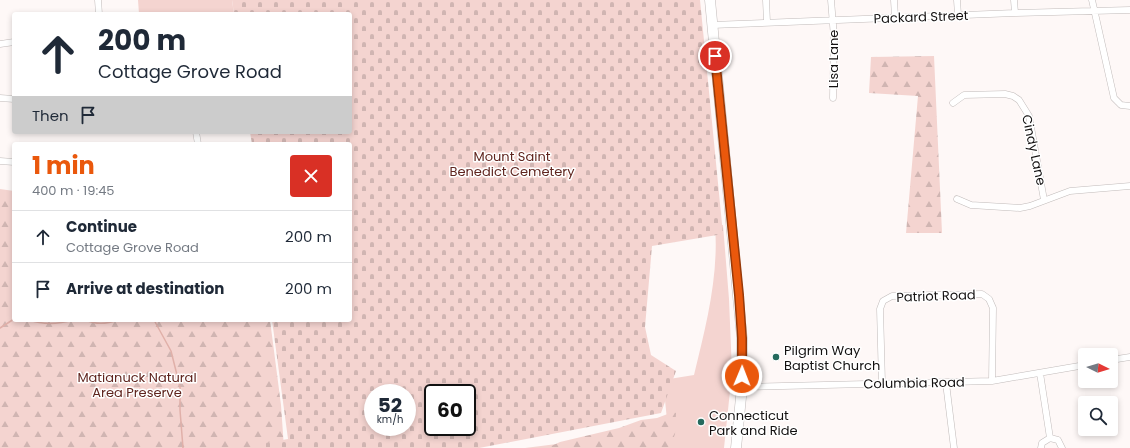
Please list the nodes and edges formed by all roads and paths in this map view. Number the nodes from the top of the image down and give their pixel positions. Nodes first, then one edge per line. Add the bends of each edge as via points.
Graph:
1 (98, 0) edge
2 (710, 0) edge
3 (766, 0) edge
4 (831, 0) edge
5 (894, 0) edge
6 (957, 0) edge
7 (1014, 0) edge
8 (1092, 0) edge
9 (1094, 10) junction
10 (1130, 10) edge
11 (99, 12) edge
12 (1015, 13) junction
13 (958, 15) junction
14 (895, 17) junction
15 (833, 20) junction
16 (767, 22) junction
17 (712, 25) junction
18 (12, 42) edge
19 (0, 44) edge
20 (0, 98) edge
21 (833, 98) dead end
22 (12, 99) edge
23 (953, 103) dead end
24 (1130, 106) edge
25 (0, 161) edge
26 (12, 162) edge
27 (1130, 186) edge
28 (957, 199) dead end
29 (1044, 200) junction
30 (1130, 357) edge
31 (1118, 359) edge
32 (1078, 366) edge
33 (1040, 374) junction
34 (992, 381) junction
35 (882, 383) junction
36 (946, 383) junction
37 (742, 387) junction
38 (1050, 438) junction
39 (736, 448) edge
40 (954, 448) edge
41 (1041, 448) edge
42 (1062, 448) edge

1 - 11 street
2 - 17 main road
3 - 16 street
4 - 15 street, Lisa Lane
5 - 14 street
6 - 13 street
7 - 12 street
8 - 9 street
9 - 10 street, Packard Street
9 - 12 street, Packard Street
9 - 24 street via 1114,98 1121,105
12 - 13 street, Packard Street
13 - 14 street, Packard Street
14 - 15 street, Packard Street
15 - 16 street, Packard Street
15 - 21 street, Lisa Lane
16 - 17 street, Packard Street
17 - 37 main road via 742,338
18 - 19 street
20 - 22 street
23 - 29 street, Cindy Lane via 964,95 1005,94 1019,100 1030,116
25 - 26 street
27 - 29 street via 1070,191
28 - 29 street via 971,205 1020,208
30 - 31 street
32 - 33 street, Columbia Road
33 - 34 street, Columbia Road
33 - 38 street
34 - 35 street, Patriot Road via 993,308 988,299 982,294 914,295 892,296 883,301 880,309
34 - 36 street, Columbia Road
35 - 36 street, Columbia Road
35 - 37 street, Columbia Road
36 - 40 street
37 - 39 main road
38 - 41 street via 1042,443
38 - 42 street via 1058,440

